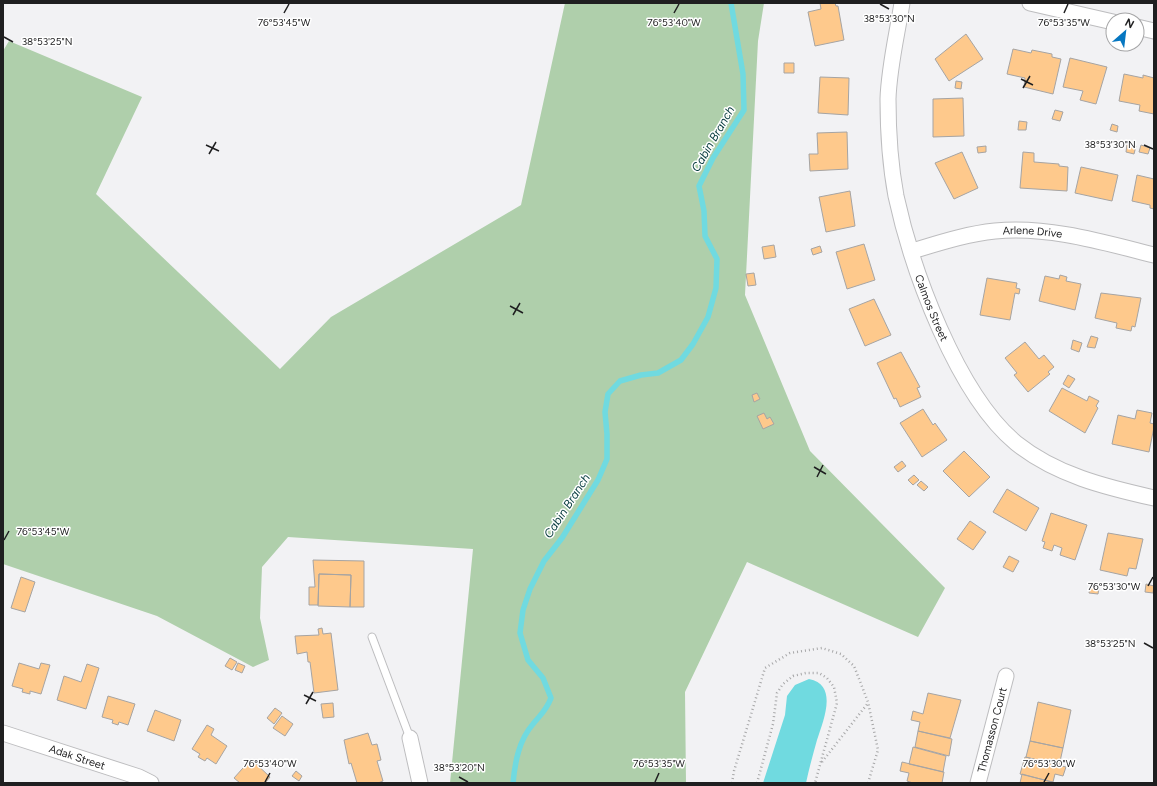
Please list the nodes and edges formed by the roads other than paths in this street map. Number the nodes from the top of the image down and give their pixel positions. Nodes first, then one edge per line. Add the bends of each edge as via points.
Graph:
1 (902, 3) edge
2 (1030, 3) edge
3 (1105, 20) edge
4 (912, 251) junction
5 (1154, 254) edge
6 (1154, 498) edge
7 (372, 636) dead end
8 (1006, 676) dead end
9 (3, 733) edge
10 (410, 738) joint
11 (152, 783) edge
12 (420, 783) edge
13 (978, 783) edge

1 - 4 street, Calmos Street via 889,82 890,145 896,195
2 - 3 street
4 - 5 street, Arlene Drive via 961,236 1015,230 1073,236
4 - 6 street, Calmos Street via 945,340 973,393 997,425 1027,451 1064,472 1087,481
7 - 10 lane
8 - 13 street, Thomasson Court
9 - 11 street, Adak Street
10 - 12 street

